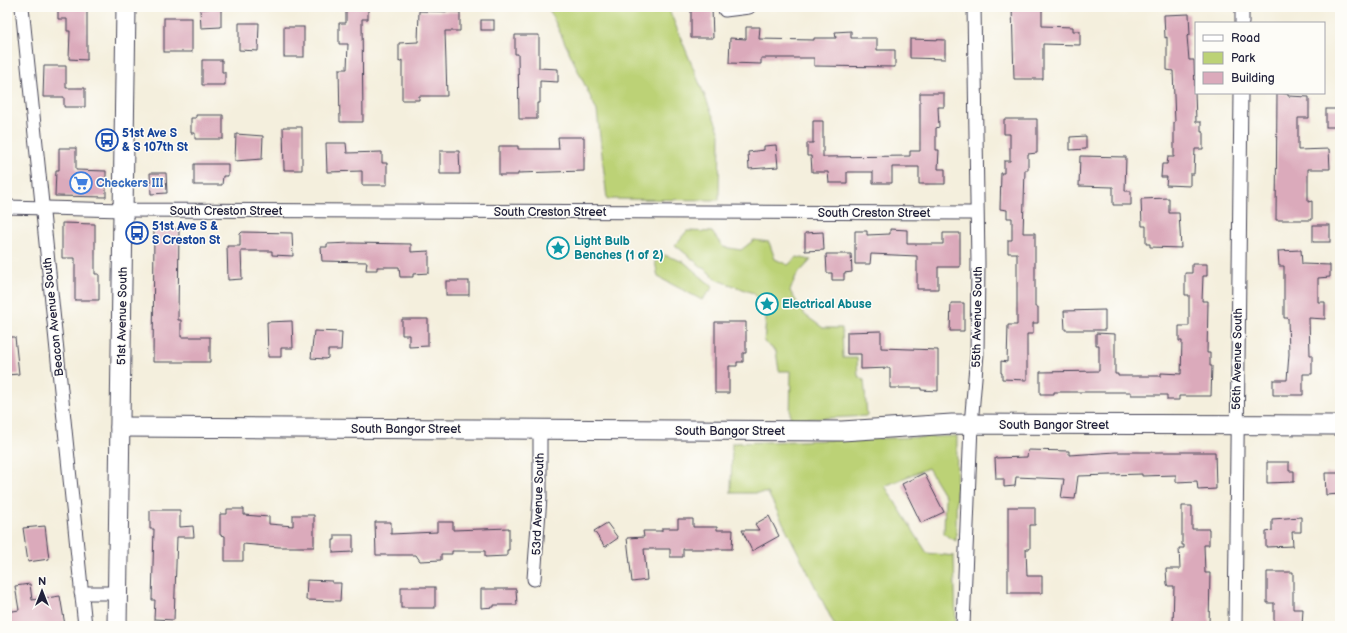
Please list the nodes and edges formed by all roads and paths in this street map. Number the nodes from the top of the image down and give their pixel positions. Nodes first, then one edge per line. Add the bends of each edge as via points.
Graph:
1 (22, 7) edge
2 (126, 7) edge
3 (749, 7) edge
4 (974, 7) edge
5 (1242, 7) edge
6 (725, 10) dead end
7 (1242, 22) edge
8 (1241, 94) edge
9 (7, 207) edge
10 (42, 208) junction
11 (123, 210) junction
12 (976, 213) junction
13 (1237, 424) junction
14 (971, 425) junction
15 (1340, 425) edge
16 (120, 427) junction
17 (540, 430) junction
18 (534, 579) dead end
19 (118, 592) junction
20 (81, 594) junction
21 (85, 626) edge
22 (117, 626) edge
23 (963, 626) edge
24 (1235, 626) edge

1 - 10 street, Beacon Avenue South
2 - 11 street, 51st Avenue South
3 - 6 street
4 - 12 street, 55th Avenue South
5 - 7 street
8 - 13 street, 56th Avenue South
9 - 10 street, South Creston Street
10 - 11 street, South Creston Street
10 - 20 street, Beacon Avenue South
11 - 12 street, South Creston Street
11 - 16 street, 51st Avenue South
12 - 14 street, 55th Avenue South via 977,354
13 - 14 street, South Bangor Street
13 - 15 street, South Bangor Street
13 - 24 street, 56th Avenue South
14 - 17 street, South Bangor Street via 952,424 842,432
14 - 23 street, 55th Avenue South
16 - 17 street, South Bangor Street
16 - 19 street, 51st Avenue South
17 - 18 street, 53rd Avenue South via 540,498
19 - 20 street
19 - 22 street, 51st Avenue South
20 - 21 street, Beacon Avenue South

